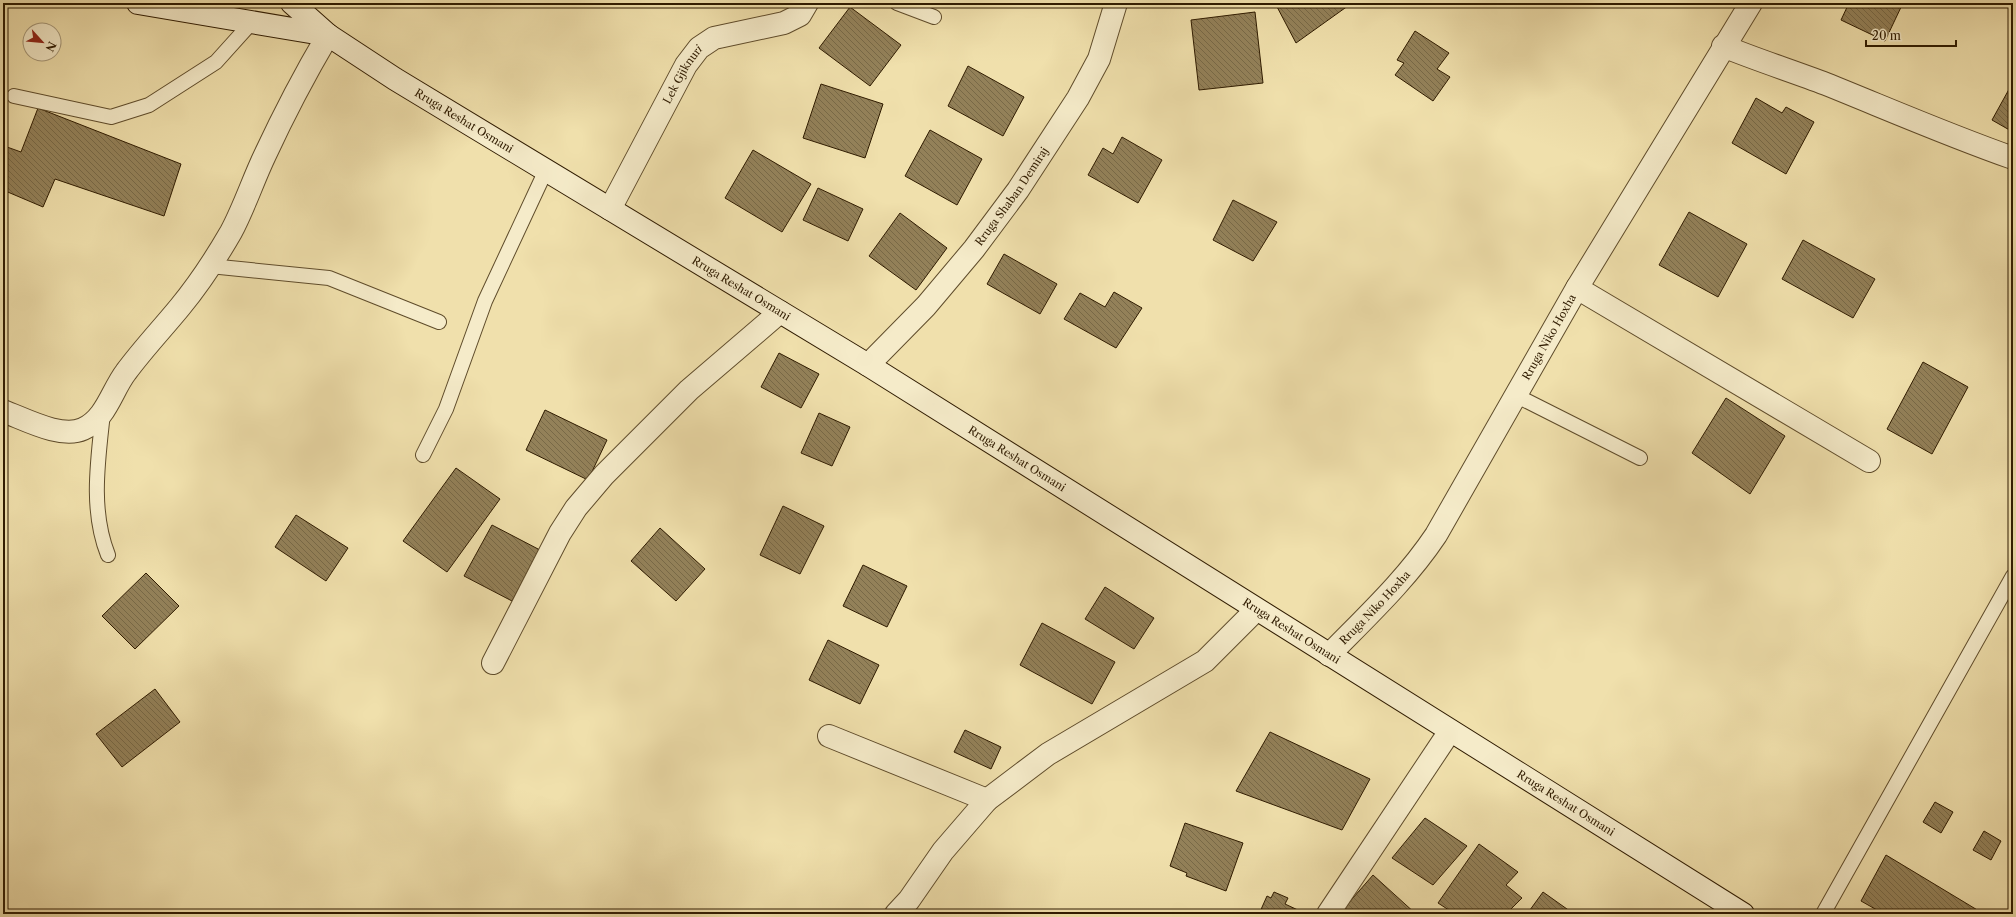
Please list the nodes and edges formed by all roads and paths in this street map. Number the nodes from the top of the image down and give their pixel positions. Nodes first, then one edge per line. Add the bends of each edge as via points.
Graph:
1 (292, 3) edge
2 (807, 3) edge
3 (897, 3) edge
4 (1116, 3) edge
5 (1751, 3) edge
6 (151, 4) edge
7 (934, 17) dead end
8 (252, 22) junction
9 (328, 35) junction
10 (1724, 46) junction
11 (14, 96) dead end
12 (2013, 158) edge
13 (546, 170) junction
14 (610, 209) junction
15 (210, 266) junction
16 (1577, 288) junction
17 (780, 312) junction
18 (439, 322) dead end
19 (868, 365) junction
20 (1515, 395) junction
21 (3, 411) edge
22 (103, 413) junction
23 (422, 455) dead end
24 (1640, 458) dead end
25 (1869, 461) dead end
26 (108, 555) dead end
27 (2013, 576) edge
28 (1256, 610) junction
29 (1329, 655) junction
30 (493, 663) dead end
31 (1450, 731) junction
32 (829, 736) dead end
33 (987, 800) junction
34 (896, 914) edge
35 (1328, 914) edge
36 (1743, 914) edge
37 (1823, 914) edge

1 - 9 street, Rruga Reshat Osmani
2 - 14 street, Lek Gjiknuri via 800,15 784,23 714,38 699,48 686,65
3 - 7 lane
4 - 19 street, Rruga Shaban Demiraj via 1098,59 1088,79 1018,190 974,249 926,306
5 - 10 street, Rruga Niko Hoxha
6 - 8 street
8 - 9 street
8 - 11 lane via 216,62 143,107 110,117
9 - 13 street, Rruga Reshat Osmani
9 - 15 street via 264,155 232,231
10 - 12 street
10 - 16 street, Rruga Niko Hoxha
13 - 14 street, Rruga Reshat Osmani
13 - 23 lane via 485,301 446,409
14 - 17 street, Rruga Reshat Osmani
15 - 18 lane via 329,278
15 - 22 street via 181,306 145,346 122,378
16 - 20 street, Rruga Niko Hoxha
16 - 25 street
17 - 19 street, Rruga Reshat Osmani
17 - 30 street via 689,390 604,475 576,508 560,533
19 - 28 street, Rruga Reshat Osmani
20 - 24 lane
20 - 29 street, Rruga Niko Hoxha via 1421,558
21 - 22 street via 67,433 84,429
22 - 26 lane via 97,466 97,503 101,536
27 - 37 lane
28 - 29 street, Rruga Reshat Osmani
28 - 33 street via 1205,661 1048,754
29 - 31 street, Rruga Reshat Osmani
31 - 35 street
31 - 36 street, Rruga Reshat Osmani
32 - 33 street
33 - 34 street via 943,851 909,900

